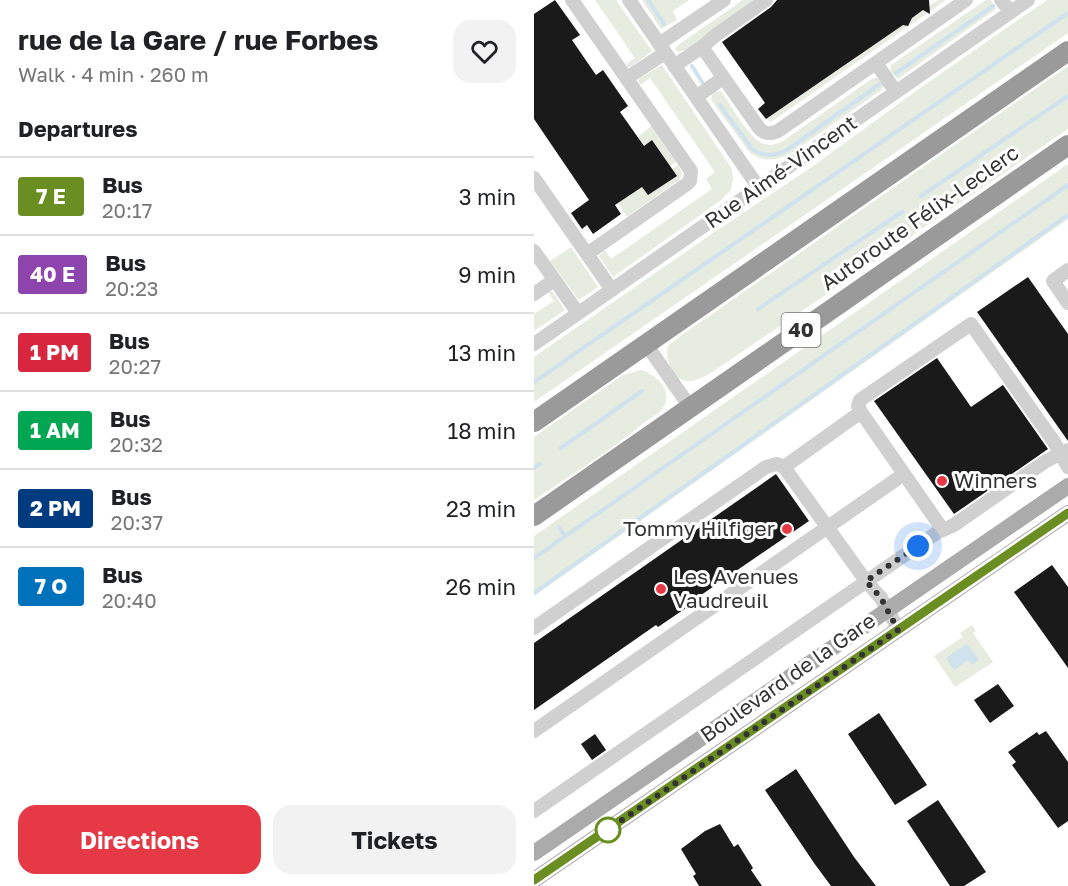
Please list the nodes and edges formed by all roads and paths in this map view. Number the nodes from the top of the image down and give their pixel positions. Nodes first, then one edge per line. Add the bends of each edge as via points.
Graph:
1 (572, 0) edge
2 (629, 0) edge
3 (724, 0) edge
4 (766, 0) edge
5 (966, 0) edge
6 (1001, 0) edge
7 (1028, 0) edge
8 (1011, 12) junction
9 (702, 47) junction
10 (662, 48) junction
11 (1068, 51) edge
12 (876, 63) junction
13 (674, 66) junction
14 (627, 78) junction
15 (723, 78) junction
16 (896, 92) junction
17 (696, 97) junction
18 (1068, 145) edge
19 (534, 178) edge
20 (759, 188) junction
21 (534, 251) edge
22 (587, 254) junction
23 (1068, 270) edge
24 (554, 280) junction
25 (612, 290) junction
26 (534, 294) edge
27 (1068, 303) edge
28 (578, 313) junction
29 (534, 344) edge
30 (646, 344) junction
31 (690, 407) junction
32 (861, 412) junction
33 (534, 422) edge
34 (1064, 452) edge
35 (1068, 467) edge
36 (784, 468) junction
37 (904, 474) junction
38 (1068, 486) edge
39 (1068, 513) edge
40 (534, 516) edge
41 (827, 528) junction
42 (943, 530) junction
43 (866, 581) junction
44 (887, 610) junction
45 (534, 628) edge
46 (898, 630) junction
47 (534, 731) edge
48 (534, 812) edge
49 (534, 854) edge
50 (534, 880) edge

1 - 14 street
2 - 10 street
3 - 10 street
4 - 9 street
5 - 12 street
6 - 8 street
7 - 8 street, Rue Aimé-Vincent
8 - 16 street, Rue Aimé-Vincent
9 - 13 street
9 - 15 street
10 - 13 street
10 - 14 street
11 - 30 highway
12 - 15 street via 771,134 762,132
12 - 16 street
13 - 17 street
14 - 22 street via 689,167 691,177 687,184
15 - 17 street
16 - 20 street, Rue Aimé-Vincent
17 - 20 street
18 - 31 highway, Autoroute Félix-Leclerc / 40
19 - 22 street
20 - 25 street, Rue Aimé-Vincent
21 - 24 street
22 - 25 street
23 - 27 street via 1053,281
24 - 26 street
24 - 28 street
25 - 28 street, Rue Aimé-Vincent
28 - 29 street, Rue Aimé-Vincent
30 - 31 street
30 - 33 highway
31 - 40 highway, Autoroute Félix-Leclerc / 40
32 - 34 street via 860,400 971,324
32 - 36 street
32 - 37 street
34 - 35 street
34 - 42 street
36 - 41 street
36 - 45 street via 777,464 766,467
37 - 41 street
37 - 42 street
38 - 44 main road, Boulevard de la Gare
39 - 46 main road, Boulevard de la Gare
41 - 43 street
41 - 47 street
42 - 43 street
43 - 44 street
43 - 48 street
44 - 46 street
44 - 49 main road, Boulevard de la Gare
46 - 50 main road, Boulevard de la Gare

